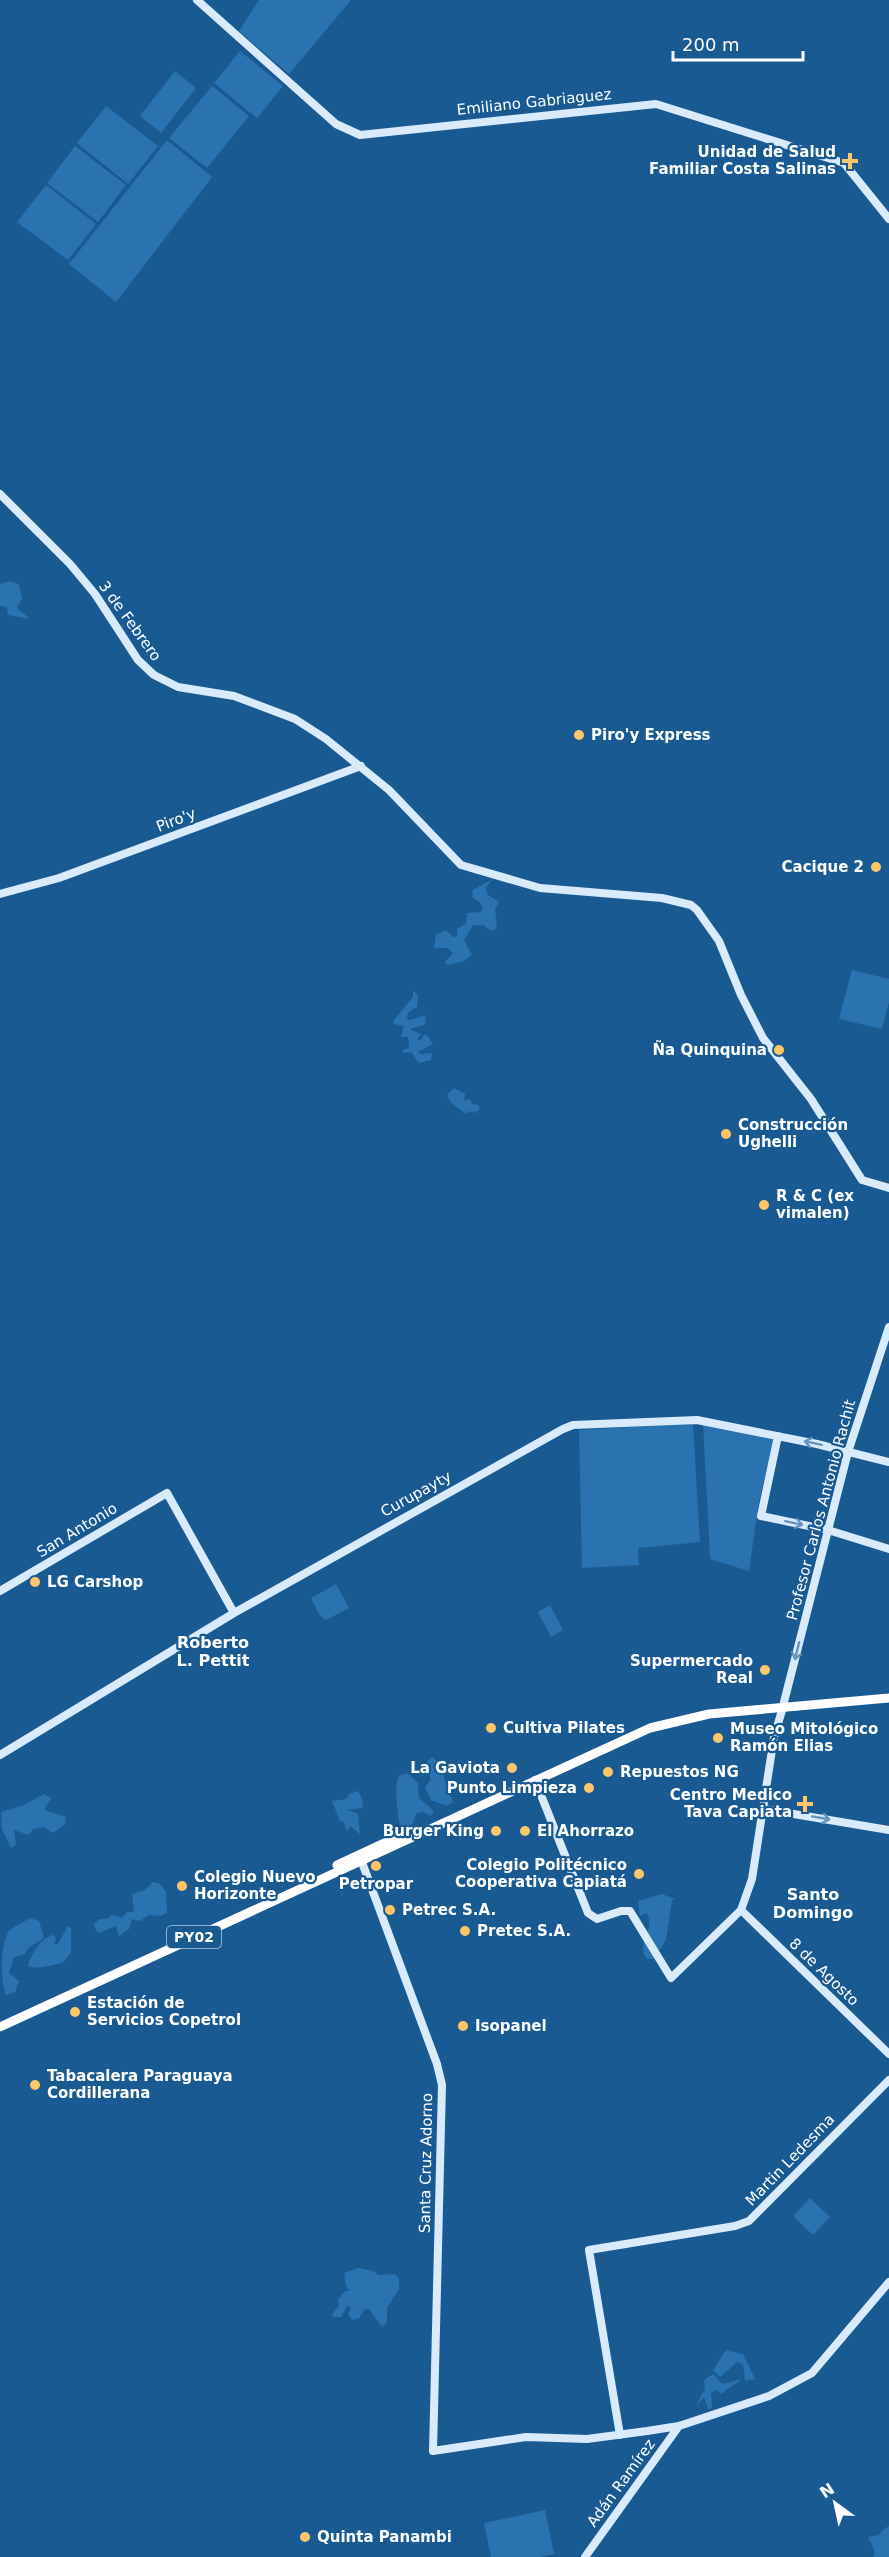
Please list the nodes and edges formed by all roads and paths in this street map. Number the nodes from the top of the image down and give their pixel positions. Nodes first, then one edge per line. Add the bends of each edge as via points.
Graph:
1 (197, 0) edge
2 (889, 219) edge
3 (0, 494) edge
4 (361, 766) junction
5 (0, 894) edge
6 (889, 1188) edge
7 (889, 1331) edge
8 (778, 1436) junction
9 (848, 1452) junction
10 (889, 1462) edge
11 (828, 1530) junction
12 (889, 1549) edge
13 (0, 1592) edge
14 (234, 1613) junction
15 (889, 1692) edge
16 (889, 1698) edge
17 (784, 1705) junction
18 (0, 1755) edge
19 (535, 1780) junction
20 (764, 1809) junction
21 (889, 1830) edge
22 (361, 1858) junction
23 (741, 1910) junction
24 (0, 2021) edge
25 (0, 2027) edge
26 (889, 2054) edge
27 (889, 2080) edge
28 (889, 2283) edge
29 (679, 2426) junction
30 (620, 2435) junction
31 (585, 2557) edge

1 - 2 street, Emiliano Gabriaguez via 336,124 360,135 656,104 844,163
3 - 4 street, 3 de Febrero via 70,564 95,594 138,660 154,675 178,687 234,696 295,719
4 - 5 street, Piro'y via 59,878
4 - 6 street via 461,865 540,888 662,898 691,905 719,941 763,1038 811,1099 862,1180
7 - 9 street, Profesor Carlos Antonio Rachit
9 -> 8 street, Curupayty
8 -> 11 street via 761,1516
8 - 14 street, Curupayty via 697,1420 562,1429
9 - 10 street, Curupayty
9 - 11 street, Profesor Carlos Antonio Rachit
11 - 12 street
11 -> 17 street, Profesor Carlos Antonio Rachit
13 - 14 street, San Antonio via 167,1493
14 - 18 street, Curupayty
15 - 17 highway, PY02
16 - 17 highway, PY02
17 - 19 highway, PY02 via 668,1722
17 - 20 street, Profesor Carlos Antonio Rachit via 774,1737
17 - 22 highway, PY02 via 714,1708 648,1723
19 - 22 highway, PY02
19 - 23 street via 588,1913 597,1919 630,1911 672,1978
20 -> 21 street
20 - 23 street, Profesor Carlos Antonio Rachit via 752,1879
22 - 24 highway, PY02
22 - 25 highway, PY02
22 - 30 street, Santa Cruz Adorno via 442,2085 433,2451 526,2437 587,2439
23 - 26 street, 8 de Agosto
27 - 30 street, Martin Ledesma via 749,2221 590,2250
28 - 29 street via 806,2378 769,2396
29 - 30 street
29 - 31 street, Adán Ramírez

